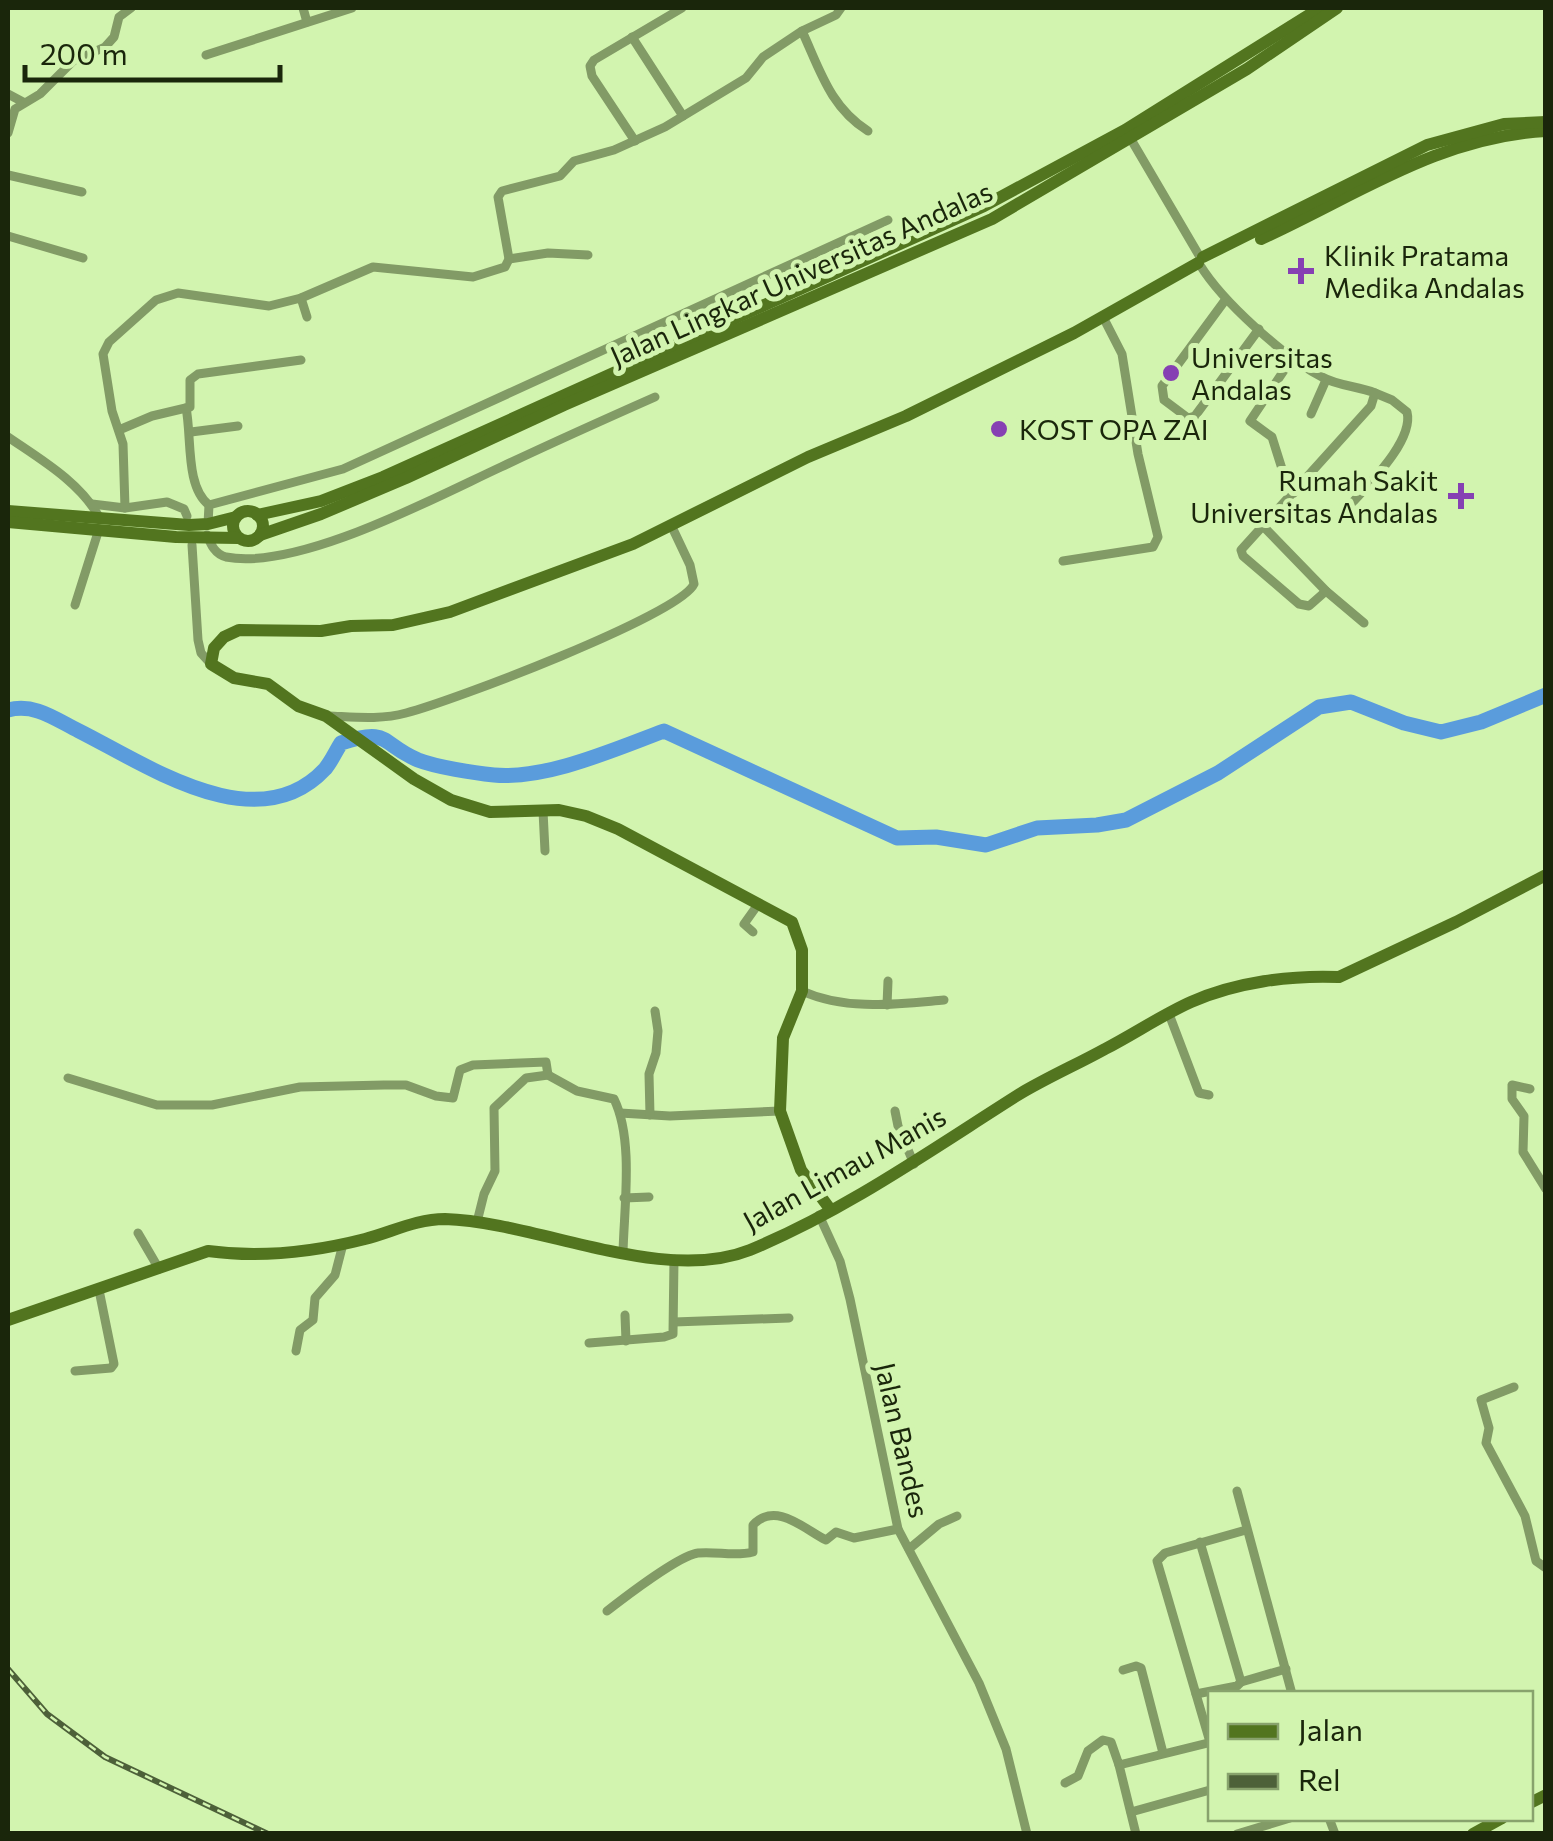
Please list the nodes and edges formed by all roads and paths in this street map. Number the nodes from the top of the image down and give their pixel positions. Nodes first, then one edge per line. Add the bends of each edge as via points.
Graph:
1 (131, 8) edge
2 (303, 8) edge
3 (352, 8) edge
4 (682, 8) edge
5 (842, 8) edge
6 (1320, 8) edge
7 (1338, 8) edge
8 (307, 22) junction
9 (802, 31) junction
10 (632, 37) junction
11 (206, 55) dead end
12 (1244, 64) junction
13 (8, 94) edge
14 (23, 102) junction
15 (683, 116) junction
16 (1546, 122) edge
17 (868, 131) dead end
18 (1546, 131) edge
19 (8, 133) edge
20 (1128, 134) junction
21 (635, 140) junction
22 (1459, 140) junction
23 (8, 175) edge
24 (82, 192) dead end
25 (888, 220) dead end
26 (8, 236) edge
27 (588, 255) dead end
28 (83, 258) dead end
29 (508, 259) junction
30 (1202, 261) junction
31 (301, 298) junction
32 (1226, 299) junction
33 (307, 317) dead end
34 (1103, 317) junction
35 (1259, 329) junction
36 (1293, 357) junction
37 (301, 360) dead end
38 (1326, 380) junction
39 (1375, 394) junction
40 (654, 396) dead end
41 (186, 408) junction
42 (1311, 414) dead end
43 (238, 426) dead end
44 (120, 430) junction
45 (191, 432) junction
46 (8, 437) edge
47 (1294, 492) junction
48 (1352, 503) dead end
49 (92, 504) junction
50 (209, 505) junction
51 (125, 508) junction
52 (8, 511) edge
53 (257, 515) junction
54 (186, 516) dead end
55 (236, 517) junction
56 (8, 522) edge
57 (99, 523) junction
58 (1263, 526) junction
59 (672, 527) junction
60 (208, 530) junction
61 (260, 535) junction
62 (238, 538) junction
63 (192, 545) dead end
64 (1063, 561) dead end
65 (1326, 591) junction
66 (76, 605) dead end
67 (1364, 622) dead end
68 (210, 664) junction
69 (331, 720) junction
70 (543, 811) junction
71 (545, 851) dead end
72 (1546, 875) edge
73 (759, 903) junction
74 (752, 932) dead end
75 (888, 982) dead end
76 (799, 996) junction
77 (944, 1000) dead end
78 (887, 1005) junction
79 (655, 1011) dead end
80 (1169, 1014) junction
81 (548, 1074) junction
82 (68, 1078) dead end
83 (1530, 1090) dead end
84 (1210, 1095) dead end
85 (780, 1110) junction
86 (895, 1111) dead end
87 (620, 1112) junction
88 (650, 1115) junction
89 (914, 1164) junction
90 (1546, 1189) edge
91 (649, 1197) dead end
92 (624, 1198) junction
93 (825, 1212) junction
94 (477, 1222) junction
95 (138, 1233) dead end
96 (342, 1244) junction
97 (623, 1252) junction
98 (674, 1259) junction
99 (159, 1270) junction
100 (99, 1290) junction
101 (625, 1314) dead end
102 (789, 1318) dead end
103 (8, 1320) edge
104 (674, 1322) junction
105 (626, 1342) junction
106 (589, 1343) dead end
107 (296, 1351) dead end
108 (74, 1371) dead end
109 (1514, 1387) dead end
110 (1237, 1492) dead end
111 (957, 1516) dead end
112 (898, 1529) junction
113 (1246, 1530) junction
114 (1200, 1542) junction
115 (909, 1548) junction
116 (1546, 1568) edge
117 (607, 1611) dead end
118 (1286, 1669) junction
119 (1123, 1670) dead end
120 (1241, 1682) junction
121 (1211, 1691) edge
122 (1291, 1691) edge
123 (1208, 1692) edge
124 (1196, 1694) junction
125 (1208, 1738) edge
126 (1208, 1742) edge
127 (1164, 1753) junction
128 (1119, 1764) junction
129 (1065, 1782) dead end
130 (1208, 1791) edge
131 (1131, 1812) junction
132 (1280, 1821) edge
133 (1497, 1821) edge
134 (1027, 1834) edge
135 (1136, 1834) edge
136 (1237, 1834) edge
137 (1473, 1834) edge

1 - 14 street via 105,47 73,61
2 - 8 street
3 - 8 street
4 - 10 street
5 - 9 street
6 - 12 street, Jalan Lingkar Universitas Andalas
7 - 12 street, Jalan Lingkar Universitas Andalas
8 - 11 street
9 - 15 street via 763,57 746,78
9 - 17 street via 842,112
10 - 15 street
10 - 21 street via 594,60 590,70
12 - 20 street, Jalan Lingkar Universitas Andalas
13 - 14 street
14 - 19 street via 11,115
15 - 21 street
16 - 22 street via 1504,124
18 - 22 street
20 - 30 street
20 - 53 street, Jalan Lingkar Universitas Andalas via 984,206 383,477 321,501
20 - 61 street, Jalan Lingkar Universitas Andalas via 992,219 406,478
21 - 29 street via 574,161 560,176 502,191
22 - 30 street
23 - 24 street
25 - 50 street via 343,469
26 - 28 street
27 - 29 street
29 - 31 street via 506,267 472,277 374,267
30 - 32 street
30 - 34 street
31 - 33 street
31 - 44 street via 269,306 178,293 156,300 103,354
32 - 35 street
32 - 35 street via 1162,386 1164,400 1195,416
34 - 59 street
34 - 64 street via 1122,354 1158,537 1153,547
35 - 36 street
36 - 38 street
36 - 47 street via 1250,421 1272,437
37 - 41 street via 198,374 190,380
38 - 39 street
38 - 42 street
39 - 47 street
39 - 48 street via 1410,418 1389,459
40 - 60 street via 314,548 224,557
41 - 44 street
41 - 45 street
43 - 45 street
44 - 51 street
45 - 50 street via 199,496
46 - 49 street
47 - 58 street
49 - 51 street
49 - 57 street
50 - 60 street
51 - 54 street via 167,502
52 - 57 street
53 - 55 street
53 - 61 street
55 - 60 street
55 - 62 street
56 - 57 street
57 - 60 street
57 - 66 street
58 - 65 street
58 - 65 street via 1242,546 1243,556 1306,606
59 - 68 street via 450,612 393,625 239,630 214,648
59 - 69 street via 694,584 661,610 558,659 405,714
60 - 62 street
61 - 62 street
63 - 68 street via 198,640
65 - 67 street
68 - 69 street via 234,678 268,684
69 - 70 street via 414,779 466,806
70 - 71 street
70 - 73 street via 568,811 618,829
72 - 80 street, Jalan Limau Manis via 1339,977 1248,984
73 - 74 street via 744,924
73 - 76 street via 797,928
75 - 78 street
76 - 78 street
76 - 85 street via 783,1038
77 - 78 street
79 - 88 street
80 - 84 street via 1199,1093
80 - 89 street, Jalan Limau Manis via 1020,1094
81 - 82 street via 546,1062 473,1066 460,1070 454,1098 406,1085 300,1087 212,1105 157,1105
81 - 87 street via 577,1091 614,1099
81 - 94 street via 526,1078 494,1108 496,1171
83 - 90 street via 1512,1085 1512,1100 1524,1116 1523,1152
85 - 88 street
85 - 93 street
86 - 89 street
87 - 88 street
87 - 92 street
89 - 93 street, Jalan Limau Manis
91 - 92 street
92 - 97 street
93 - 98 street, Jalan Limau Manis via 730,1256
93 - 112 street, Jalan Bandes
94 - 96 street, Jalan Limau Manis via 427,1220
94 - 97 street, Jalan Limau Manis
95 - 99 street
96 - 99 street, Jalan Limau Manis via 238,1255 208,1251
96 - 107 street
97 - 98 street, Jalan Limau Manis
98 - 104 street
99 - 100 street, Jalan Limau Manis
100 - 103 street, Jalan Limau Manis
100 - 108 street via 114,1364
101 - 105 street
102 - 104 street
104 - 105 street via 669,1336
105 - 106 street
109 - 116 street via 1481,1400 1486,1443 1525,1516 1536,1561
110 - 113 street
111 - 115 street
112 - 115 street, Jalan Bandes
112 - 117 street via 854,1538 836,1532 826,1540 788,1519 764,1516 753,1524 753,1552 678,1558
113 - 114 street
113 - 118 street
114 - 120 street
114 - 124 street via 1157,1561
115 - 134 street, Jalan Bandes via 1006,1749
118 - 120 street
118 - 122 street
119 - 127 street via 1141,1668
120 - 121 street
123 - 124 street
124 - 125 street
126 - 127 street
127 - 128 street
128 - 129 street via 1111,1742 1103,1740 1088,1751 1080,1774
128 - 131 street
130 - 131 street
131 - 135 street
132 - 136 street
133 - 137 street

